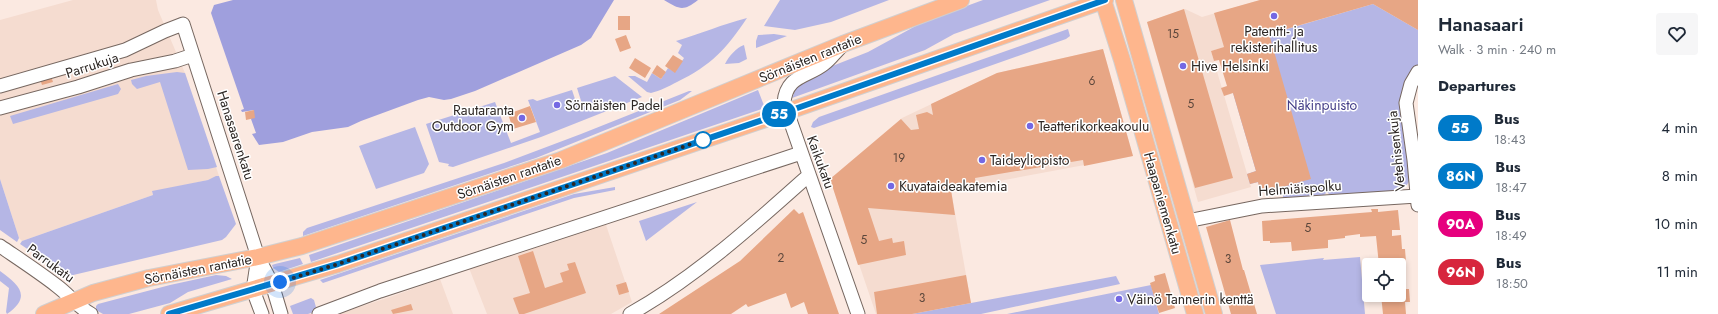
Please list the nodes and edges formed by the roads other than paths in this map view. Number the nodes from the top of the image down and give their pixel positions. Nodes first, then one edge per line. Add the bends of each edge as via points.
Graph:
1 (961, 0) edge
2 (1103, 0) edge
3 (1124, 0) edge
4 (843, 44) junction
5 (193, 56) junction
6 (1418, 72) edge
7 (0, 86) edge
8 (0, 108) edge
9 (786, 112) junction
10 (801, 153) junction
11 (809, 176) junction
12 (1418, 200) edge
13 (1187, 221) junction
14 (0, 246) edge
15 (258, 256) junction
16 (272, 284) junction
17 (253, 290) junction
18 (82, 309) edge
19 (44, 314) edge
20 (169, 314) edge
21 (262, 314) edge
22 (281, 314) edge
23 (319, 314) edge
24 (630, 314) edge
25 (858, 314) edge
26 (1195, 314) edge
27 (1214, 314) edge

1 - 4 main road, Sörnäisten rantatie
2 - 9 main road, Sörnäisten rantatie
2 - 26 main road, Haapaniemenkatu
3 - 13 main road, Haapaniemenkatu
4 - 9 street, Kaikukatu via 824,64 797,78 791,84 784,97
4 - 15 main road, Sörnäisten rantatie via 561,160 308,244
5 - 7 street, Hanasaarenkatu via 183,24 125,50
5 - 8 street, Parrukuja via 131,70
5 - 15 street, Hanasaarenkatu
6 - 12 street, Vetehisenkuja via 1411,84 1406,103 1410,157
9 - 10 street, Kaikukatu
9 - 16 main road, Sörnäisten rantatie
10 - 11 street, Kaikukatu
10 - 23 street via 414,279
11 - 24 street via 719,253 652,302
11 - 25 street, Kaikukatu
12 - 13 street, Helmiäispolku via 1262,206
13 - 27 main road, Haapaniemenkatu
14 - 18 street, Parrukatu
15 - 16 street, Hanasaarenkatu
15 - 17 street
15 - 18 main road, Sörnäisten rantatie via 150,278
16 - 17 main road, Sörnäisten rantatie
16 - 22 street, Hanasaarenkatu
17 - 20 main road, Sörnäisten rantatie
17 - 21 street
18 - 19 main road, Sörnäisten rantatie

